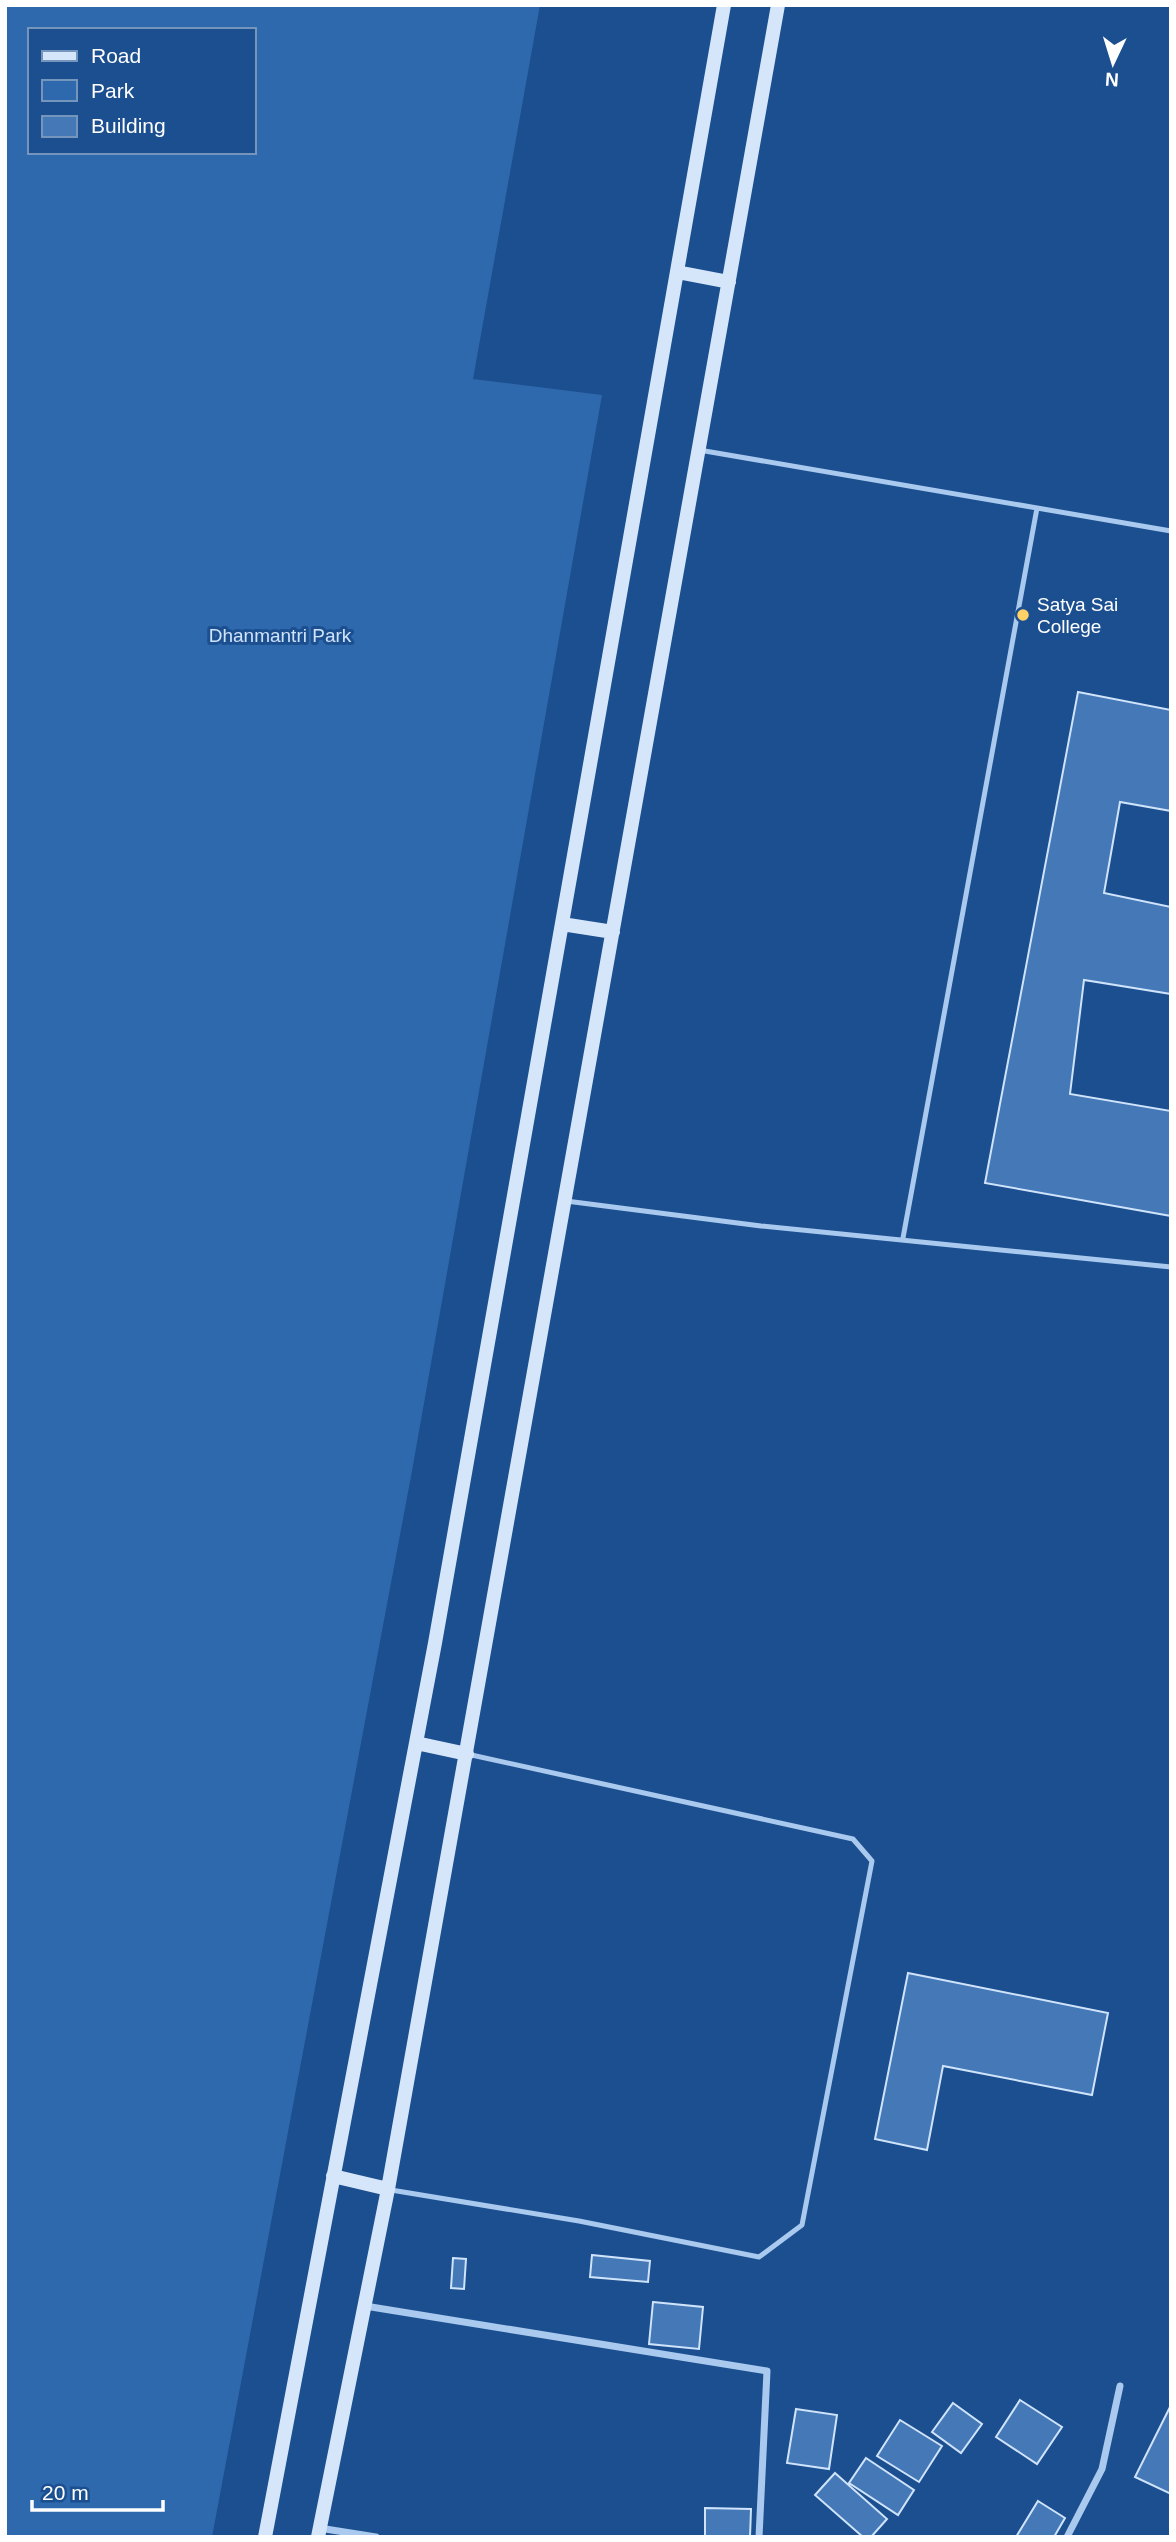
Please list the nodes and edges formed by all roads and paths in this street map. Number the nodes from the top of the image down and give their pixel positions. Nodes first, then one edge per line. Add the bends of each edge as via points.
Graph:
1 (724, 5) edge
2 (778, 5) edge
3 (677, 272) junction
4 (729, 282) junction
5 (699, 450) junction
6 (1037, 508) junction
7 (1171, 531) edge
8 (562, 924) junction
9 (613, 932) junction
10 (566, 1201) junction
11 (903, 1238) junction
12 (1171, 1267) edge
13 (416, 1743) junction
14 (467, 1754) junction
15 (333, 2176) junction
16 (388, 2189) junction
17 (364, 2306) junction
18 (1120, 2386) dead end
19 (318, 2532) edge
20 (265, 2537) edge
21 (376, 2537) edge
22 (759, 2537) edge
23 (1067, 2537) edge

1 - 3 main road
2 - 4 main road
3 - 4 main road
3 - 8 main road
4 - 5 main road
5 - 6 lane
5 - 9 main road
6 - 7 lane
6 - 11 lane
8 - 9 main road
8 - 13 main road
9 - 10 main road
10 - 11 lane via 761,1226
10 - 14 main road
11 - 12 lane
13 - 14 main road
13 - 15 main road
14 - 16 main road
14 - 16 lane via 853,1839 872,1861 802,2225 759,2257
15 - 16 main road
15 - 20 main road
16 - 17 main road
17 - 19 main road
17 - 22 street via 767,2371
18 - 23 street via 1102,2469
19 - 21 street

